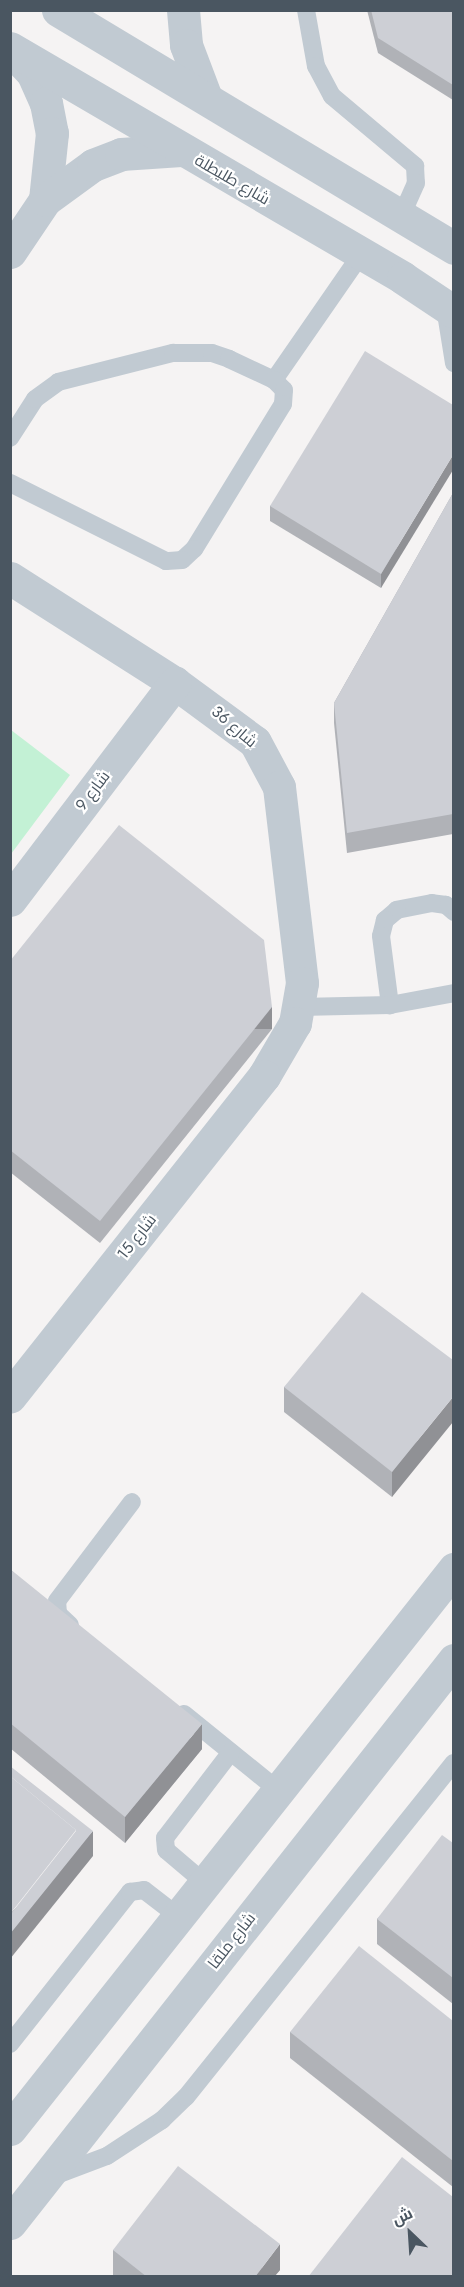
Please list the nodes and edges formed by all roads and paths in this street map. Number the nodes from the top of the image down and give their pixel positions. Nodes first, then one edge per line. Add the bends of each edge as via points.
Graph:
1 (183, 10) edge
2 (306, 10) edge
3 (75, 13) edge
4 (10, 48) edge
5 (206, 98) junction
6 (181, 150) junction
7 (45, 200) junction
8 (401, 216) junction
9 (453, 248) edge
10 (10, 252) edge
11 (360, 256) junction
12 (451, 303) edge
13 (453, 363) edge
14 (274, 380) junction
15 (10, 438) edge
16 (10, 483) edge
17 (10, 579) edge
18 (175, 683) junction
19 (10, 900) edge
20 (453, 912) edge
21 (453, 993) edge
22 (390, 1005) junction
23 (300, 1007) junction
24 (264, 1076) joint
25 (10, 1397) edge
26 (132, 1502) dead end
27 (453, 1569) edge
28 (82, 1634) edge
29 (453, 1660) edge
30 (170, 1702) edge
31 (231, 1752) junction
32 (453, 1763) edge
33 (278, 1790) junction
34 (206, 1884) junction
35 (179, 1917) junction
36 (10, 2044) edge
37 (10, 2129) edge
38 (46, 2178) junction
39 (10, 2223) edge

1 - 5 street via 186,45
2 - 8 lane via 316,66 332,96 415,166 416,183
3 - 5 street
4 - 6 street, شارع طليطلة
4 - 7 street via 33,74 46,103 52,133
5 - 8 street
6 - 7 street via 121,154 68,180
6 - 11 street, شارع طليطلة
7 - 10 street
8 - 9 street
11 - 12 street, شارع طليطلة
11 - 14 lane
12 - 13 lane
14 - 15 lane via 212,353 150,358 58,382 35,399
14 - 16 lane via 284,390 283,404 194,549 182,561 166,561
17 - 18 street, شارع 36
18 - 19 street, شارع 9
18 - 23 street, شارع 36 via 255,742 279,787 300,959
20 - 22 lane via 446,905 432,903 397,910 385,920 381,936
21 - 22 lane
22 - 23 lane
23 - 24 street, شارع 36 via 286,1045
24 - 25 street, شارع 15
26 - 28 lane via 57,1601 58,1614
27 - 33 street
29 - 38 street, شارع ملقا
30 - 31 lane
31 - 33 lane
31 - 34 lane via 165,1838 166,1850
32 - 38 lane via 186,2097 162,2120 107,2156
33 - 34 street
34 - 35 street
35 - 36 lane via 144,1890 130,1892
35 - 37 street
38 - 39 street, شارع ملقا

